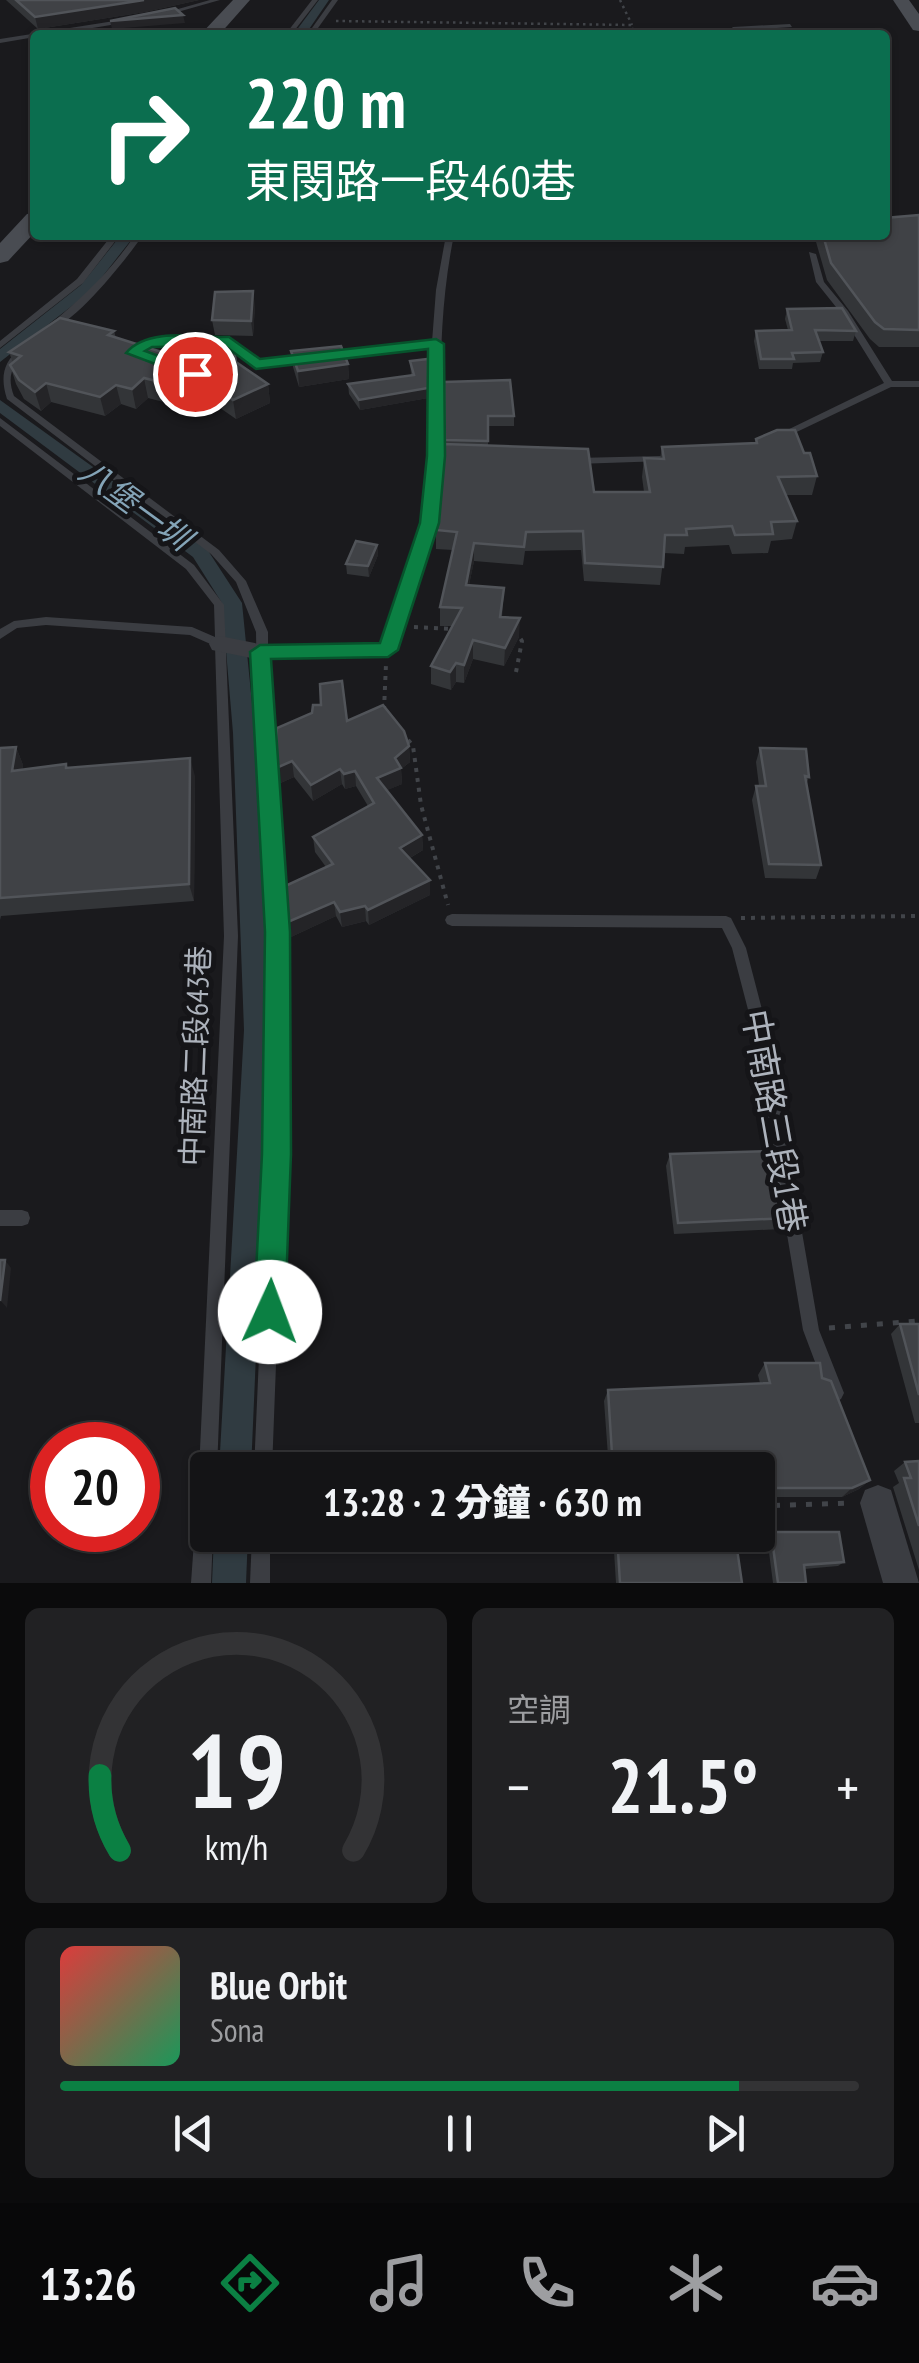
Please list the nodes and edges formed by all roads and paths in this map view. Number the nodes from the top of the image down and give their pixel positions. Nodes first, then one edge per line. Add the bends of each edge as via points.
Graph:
1 (217, 0) edge
2 (242, 0) edge
3 (315, 0) edge
4 (335, 0) edge
5 (620, 0) edge
6 (902, 0) edge
7 (165, 14) edge
8 (146, 18) edge
9 (335, 21) dead end
10 (632, 25) junction
11 (790, 26) dead end
12 (919, 26) edge
13 (73, 30) edge
14 (214, 30) edge
15 (292, 30) edge
16 (314, 30) edge
17 (656, 30) edge
18 (754, 30) edge
19 (30, 37) edge
20 (0, 42) edge
21 (30, 224) edge
22 (112, 240) edge
23 (135, 240) edge
24 (449, 240) edge
25 (812, 254) dead end
26 (0, 256) edge
27 (0, 344) edge
28 (436, 344) junction
29 (150, 358) edge
30 (889, 384) junction
31 (919, 384) edge
32 (0, 422) edge
33 (771, 442) edge
34 (436, 456) junction
35 (472, 458) edge
36 (672, 458) edge
37 (562, 460) edge
38 (394, 626) junction
39 (470, 630) edge
40 (507, 631) edge
41 (0, 635) edge
42 (220, 644) junction
43 (388, 650) junction
44 (260, 652) junction
45 (516, 672) dead end
46 (389, 718) edge
47 (398, 728) edge
48 (919, 916) edge
49 (452, 920) joint
50 (726, 922) junction
51 (0, 1218) edge
52 (22, 1218) dead end
53 (919, 1321) edge
54 (811, 1330) junction
55 (844, 1416) edge
56 (209, 1452) edge
57 (264, 1452) edge
58 (874, 1494) joint
59 (775, 1504) edge
60 (202, 1552) edge
61 (261, 1552) edge
62 (200, 1583) edge
63 (260, 1583) edge
64 (902, 1583) edge

1 - 7 lane
2 - 14 main road
3 - 15 lane
4 - 16 lane
5 - 10 path
6 - 12 main road
8 - 13 lane
9 - 10 path
10 - 17 path
11 - 18 lane
19 - 20 lane
21 - 26 main road
22 - 27 lane via 80,282
23 - 44 lane via 100,289 7,363 3,386 215,552 240,581 262,632
24 - 28 lane
25 - 30 lane via 820,282
28 - 29 lane via 256,364 229,342 170,341 142,345 134,353
28 - 34 lane
30 - 31 lane
30 - 33 lane
32 - 42 lane, 中南路二段643巷 via 190,568 218,605
34 - 35 lane
34 - 38 lane via 430,523
36 - 37 lane
38 - 39 path
38 - 43 lane
40 - 45 path via 522,636
41 - 42 lane via 46,621 192,631
42 - 44 street
42 - 56 lane, 中南路二段643巷 via 230,936
43 - 44 lane
43 - 46 path via 383,709
44 - 57 lane via 277,932
47 - 49 path via 413,746 421,805
48 - 50 path via 745,916
49 - 50 lane
50 - 54 lane, 中南路三段1巷 via 759,1025
51 - 52 lane
53 - 54 path
54 - 55 lane, 中南路三段1巷
58 - 59 path
58 - 64 street
60 - 62 lane, 中南路二段643巷
61 - 63 lane

